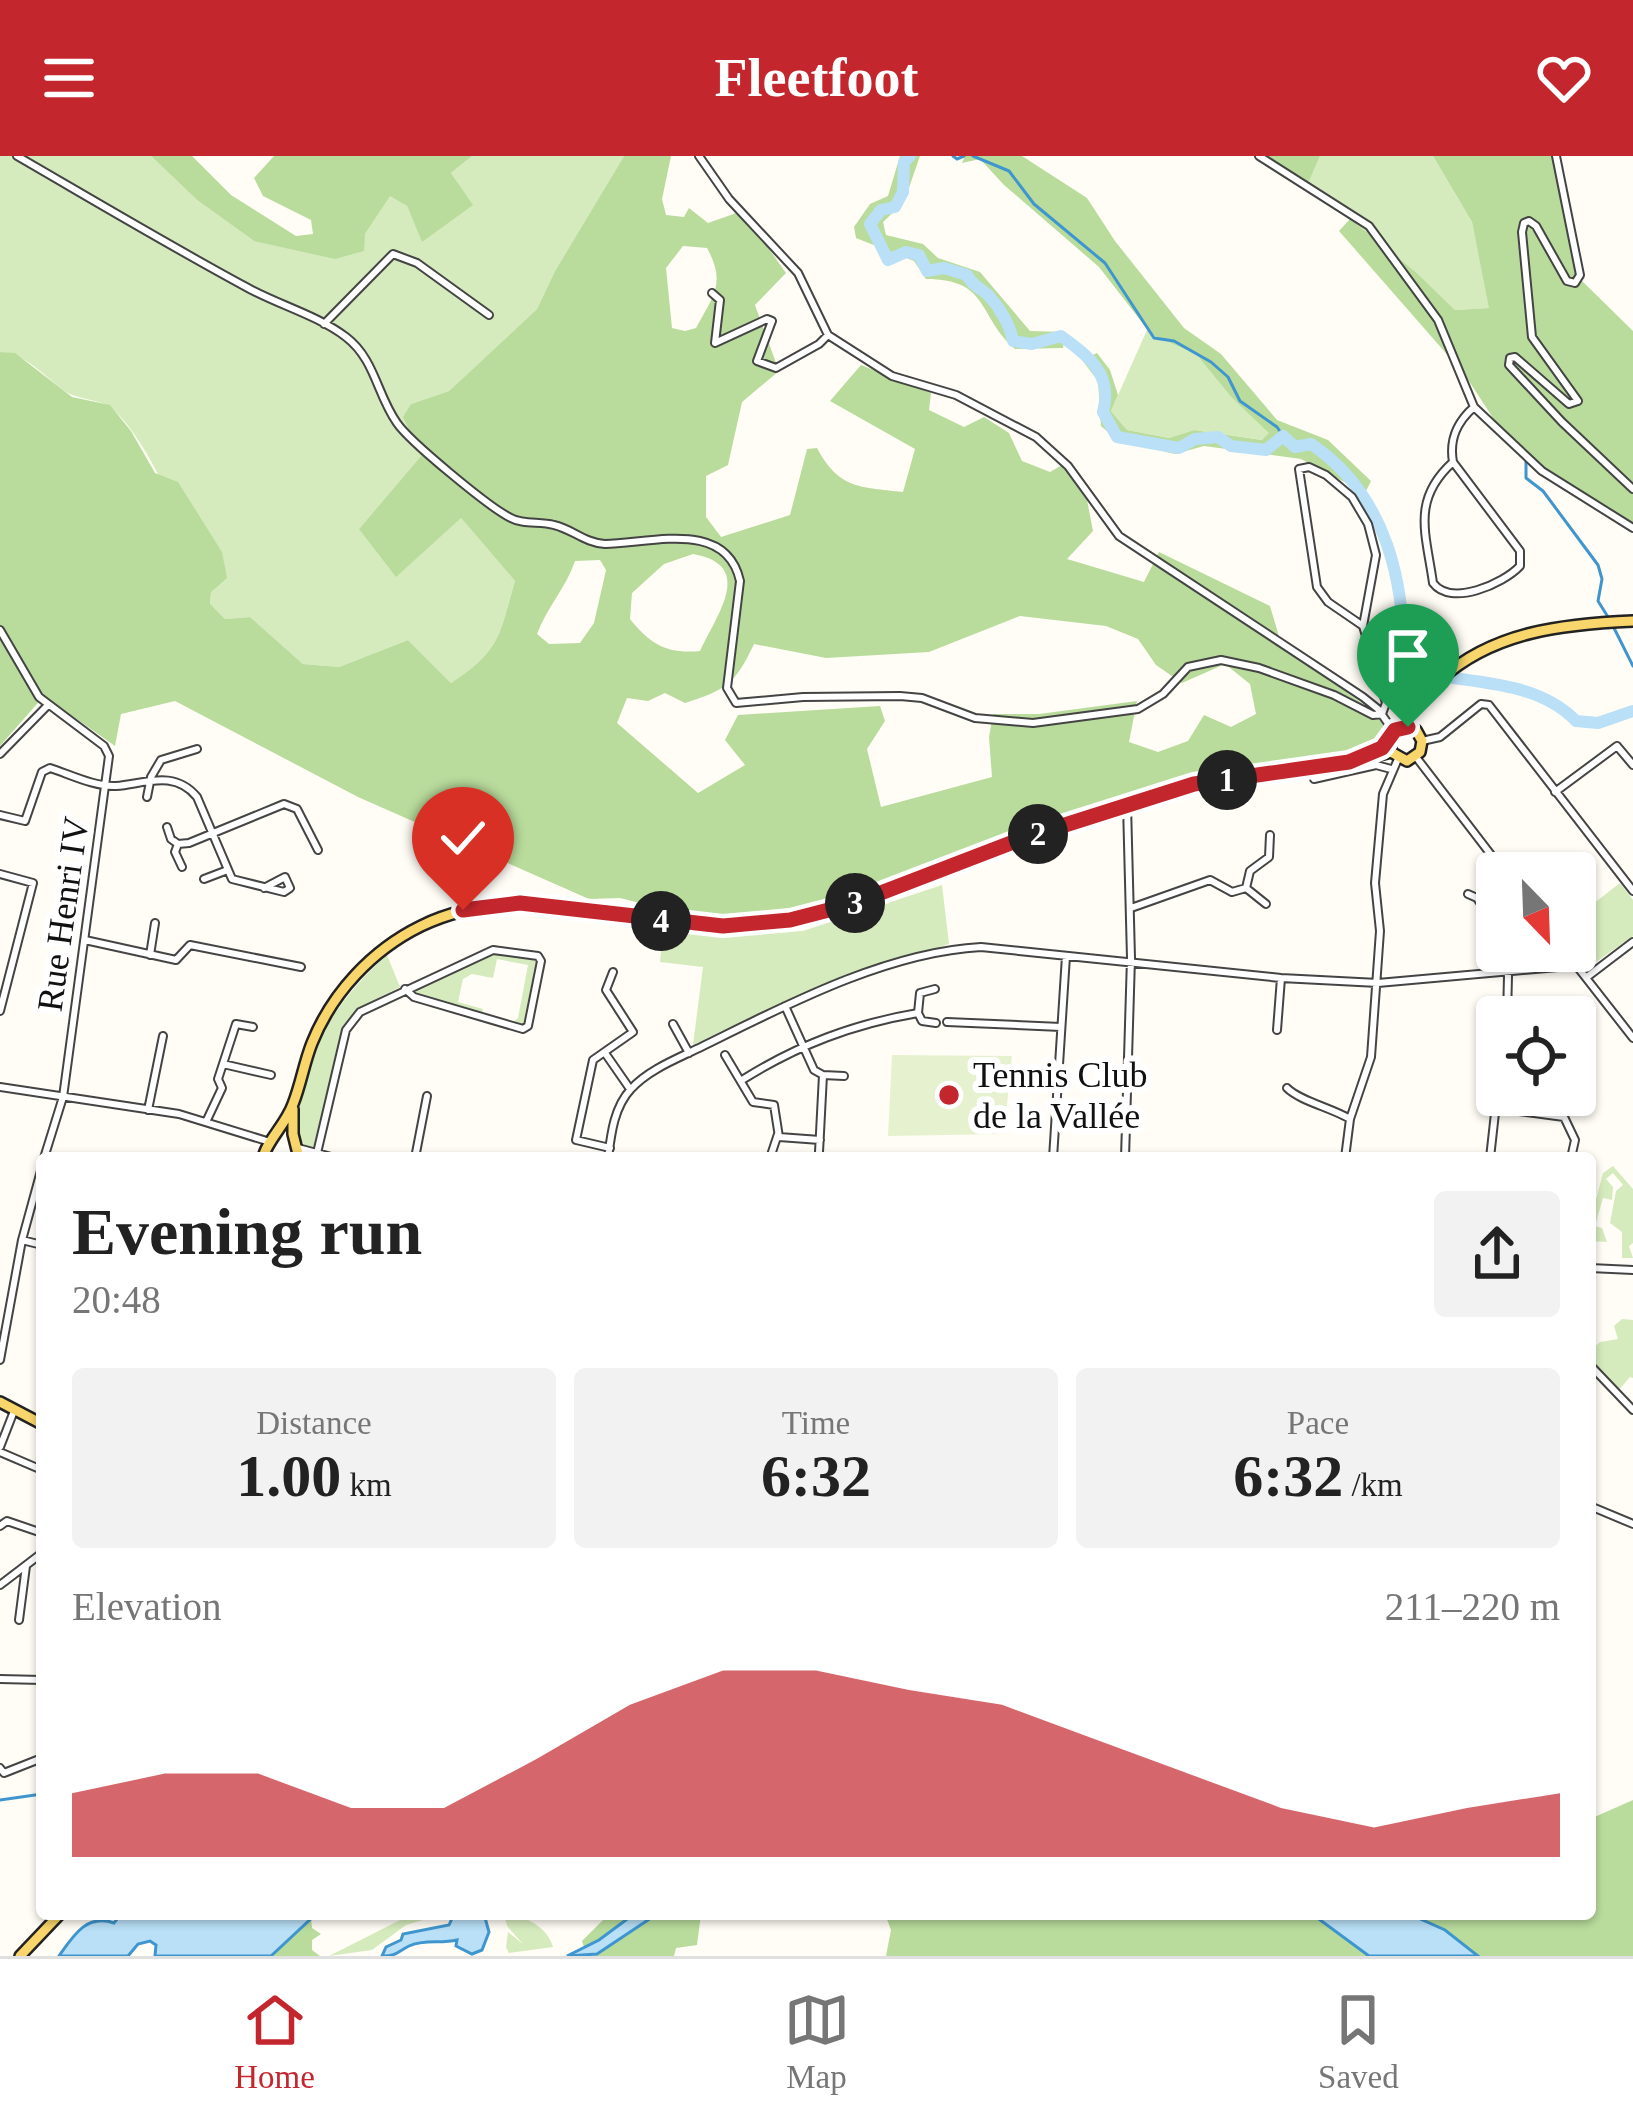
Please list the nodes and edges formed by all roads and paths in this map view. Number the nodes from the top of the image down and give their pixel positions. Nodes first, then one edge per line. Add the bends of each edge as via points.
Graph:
1 (16, 156) edge
2 (699, 156) edge
3 (1259, 156) edge
4 (1556, 156) edge
5 (712, 292) dead end
6 (489, 315) dead end
7 (323, 324) junction
8 (828, 335) junction
9 (1474, 406) junction
10 (1453, 462) junction
11 (1633, 489) edge
12 (1633, 527) edge
13 (1633, 621) edge
14 (1363, 626) junction
15 (0, 630) edge
16 (1424, 698) junction
17 (48, 705) junction
18 (1382, 714) junction
19 (1398, 729) junction
20 (1419, 735) junction
21 (197, 749) dead end
22 (1392, 752) junction
23 (0, 754) edge
24 (1416, 757) junction
25 (1633, 765) edge
26 (1391, 770) junction
27 (151, 777) junction
28 (1313, 778) dead end
29 (107, 785) junction
30 (1555, 792) junction
31 (147, 796) dead end
32 (1127, 805) junction
33 (0, 815) edge
34 (167, 827) dead end
35 (210, 833) junction
36 (1270, 835) dead end
37 (178, 844) junction
38 (318, 850) dead end
39 (1489, 852) edge
40 (182, 868) dead end
41 (225, 871) junction
42 (0, 874) edge
43 (204, 879) dead end
44 (264, 888) dead end
45 (1246, 888) junction
46 (1633, 891) edge
47 (1468, 894) dead end
48 (1476, 898) edge
49 (1266, 904) dead end
50 (1131, 908) junction
51 (155, 923) dead end
52 (85, 940) junction
53 (1633, 942) edge
54 (150, 955) junction
55 (1066, 956) junction
56 (1131, 962) junction
57 (301, 968) dead end
58 (613, 972) dead end
59 (1507, 972) joint
60 (1583, 972) edge
61 (1587, 977) junction
62 (1281, 979) junction
63 (1378, 983) junction
64 (405, 988) junction
65 (935, 989) dead end
66 (1507, 996) edge
67 (785, 1005) junction
68 (0, 1011) edge
69 (920, 1017) junction
70 (947, 1022) dead end
71 (936, 1023) dead end
72 (673, 1024) dead end
73 (253, 1027) dead end
74 (1061, 1027) junction
75 (1277, 1030) dead end
76 (163, 1036) dead end
77 (1633, 1038) edge
78 (803, 1044) junction
79 (605, 1053) junction
80 (689, 1053) junction
81 (725, 1054) dead end
82 (223, 1064) junction
83 (271, 1075) dead end
84 (823, 1075) junction
85 (844, 1076) dead end
86 (742, 1080) junction
87 (0, 1087) edge
88 (1287, 1088) dead end
89 (630, 1089) junction
90 (427, 1096) dead end
91 (63, 1097) junction
92 (293, 1104) junction
93 (148, 1110) junction
94 (1495, 1116) edge
95 (1556, 1116) edge
96 (1350, 1119) junction
97 (206, 1122) junction
98 (778, 1134) junction
99 (820, 1140) junction
100 (268, 1148) edge
101 (610, 1148) junction
102 (46, 1152) edge
103 (298, 1152) edge
104 (317, 1152) edge
105 (416, 1152) edge
106 (609, 1152) edge
107 (772, 1152) edge
108 (819, 1152) dead end
109 (1053, 1152) edge
110 (1125, 1152) edge
111 (1346, 1152) edge
112 (1491, 1152) edge
113 (1572, 1152) edge
114 (36, 1189) edge
115 (22, 1240) junction
116 (36, 1244) edge
117 (1596, 1268) edge
118 (1633, 1270) edge
119 (1, 1350) edge
120 (0, 1360) edge
121 (1596, 1371) edge
122 (0, 1402) edge
123 (1633, 1410) edge
124 (14, 1411) junction
125 (36, 1421) edge
126 (0, 1450) edge
127 (36, 1467) edge
128 (1596, 1508) edge
129 (1633, 1523) edge
130 (0, 1526) edge
131 (36, 1531) edge
132 (36, 1558) edge
133 (26, 1566) junction
134 (0, 1585) edge
135 (20, 1620) dead end
136 (0, 1679) edge
137 (36, 1680) edge
138 (36, 1760) edge
139 (0, 1768) edge
140 (54, 1920) edge
141 (24, 1953) edge

1 - 7 street
2 - 8 street via 798,273
3 - 9 street via 1369,226 1438,320
4 - 11 street via 1580,275 1567,281 1536,226 1524,223 1529,324 1578,401 1569,404 1515,357 1509,365
5 - 8 street via 721,300 716,343 772,321 757,362 776,368
6 - 7 street via 393,254
7 - 18 street via 368,359 409,437 508,517 604,544 692,538 728,556 740,580 727,688 736,703 900,696 975,718 1033,723 1138,709 1188,667 1221,660
8 - 18 street via 892,376 956,395 1036,437 1119,536
9 - 10 street via 1450,445
9 - 12 street via 1542,471
10 - 10 street via 1432,481 1423,510 1433,583 1454,596 1511,575 1520,551
13 - 16 main road via 1502,642 1458,666
14 - 14 street via 1318,587 1299,469 1326,475 1368,524 1376,554
14 - 18 street via 1386,704
15 - 17 street
16 - 19 main road
16 - 20 main road
17 - 23 street
17 - 29 street, Rue Henri IV via 108,750
18 - 19 street
19 - 20 main road
19 - 22 main road
20 - 24 main road
20 - 30 street via 1440,737 1485,703
21 - 27 street via 161,760
22 - 24 main road
22 - 26 street
22 - 32 main road via 1194,784
24 - 39 street
25 - 30 street via 1617,746
26 - 28 street via 1376,765
26 - 63 street via 1375,884
27 - 29 street
27 - 31 street
27 - 35 street via 189,787
29 - 33 street via 46,769 28,817
29 - 52 street, Rue Henri IV
30 - 46 street
32 - 50 street
32 - 92 main road via 790,920 723,926 520,903 442,917 392,943 331,1006
34 - 37 street
35 - 37 street
35 - 38 street via 284,804 297,809
35 - 41 street
36 - 45 street via 1269,857 1250,871
37 - 40 street
41 - 43 street
41 - 44 street
42 - 68 street via 33,883
45 - 49 street
45 - 50 street via 1232,892 1210,880
47 - 48 street
50 - 56 street
51 - 54 street
52 - 54 street
52 - 91 street, Rue Henri IV
53 - 61 street
54 - 57 street via 176,960 190,945
55 - 56 street
55 - 67 street via 950,949
55 - 74 street
56 - 62 street
56 - 110 street
58 - 79 street via 606,990 633,1032
59 - 63 street
59 - 66 street
60 - 61 street
61 - 77 street
62 - 63 street
62 - 75 street
63 - 96 street via 1371,1057
64 - 64 street via 493,950 541,961 523,1029
64 - 104 street via 350,1021
65 - 69 street via 920,993
67 - 78 street
67 - 80 street
69 - 71 street
69 - 78 street
70 - 74 street
72 - 80 street
73 - 82 street via 236,1024
74 - 109 street
76 - 93 street
78 - 84 street
78 - 86 street
79 - 89 street
79 - 101 street via 590,1068 576,1140
80 - 89 street
81 - 86 street
82 - 83 street
82 - 97 street
84 - 85 street
84 - 99 street
86 - 98 street via 753,1102 774,1105
87 - 91 street
88 - 96 street
89 - 101 street
90 - 105 street
91 - 93 street
91 - 102 street, Rue Henri IV
92 - 100 main road
92 - 103 main road
93 - 97 street
94 - 112 street
95 - 113 street via 1575,1140
96 - 111 street
97 - 100 street via 251,1133
98 - 99 street
98 - 107 street
99 - 108 street
100 - 103 main road via 286,1139
101 - 106 street
114 - 115 street
115 - 116 street
115 - 119 street
117 - 118 street
119 - 120 street
121 - 123 street
122 - 124 main road
124 - 125 main road
124 - 126 street
126 - 127 street
128 - 129 street
130 - 131 street
132 - 133 street
133 - 134 street
133 - 135 street
136 - 137 street
138 - 139 street
140 - 141 main road

